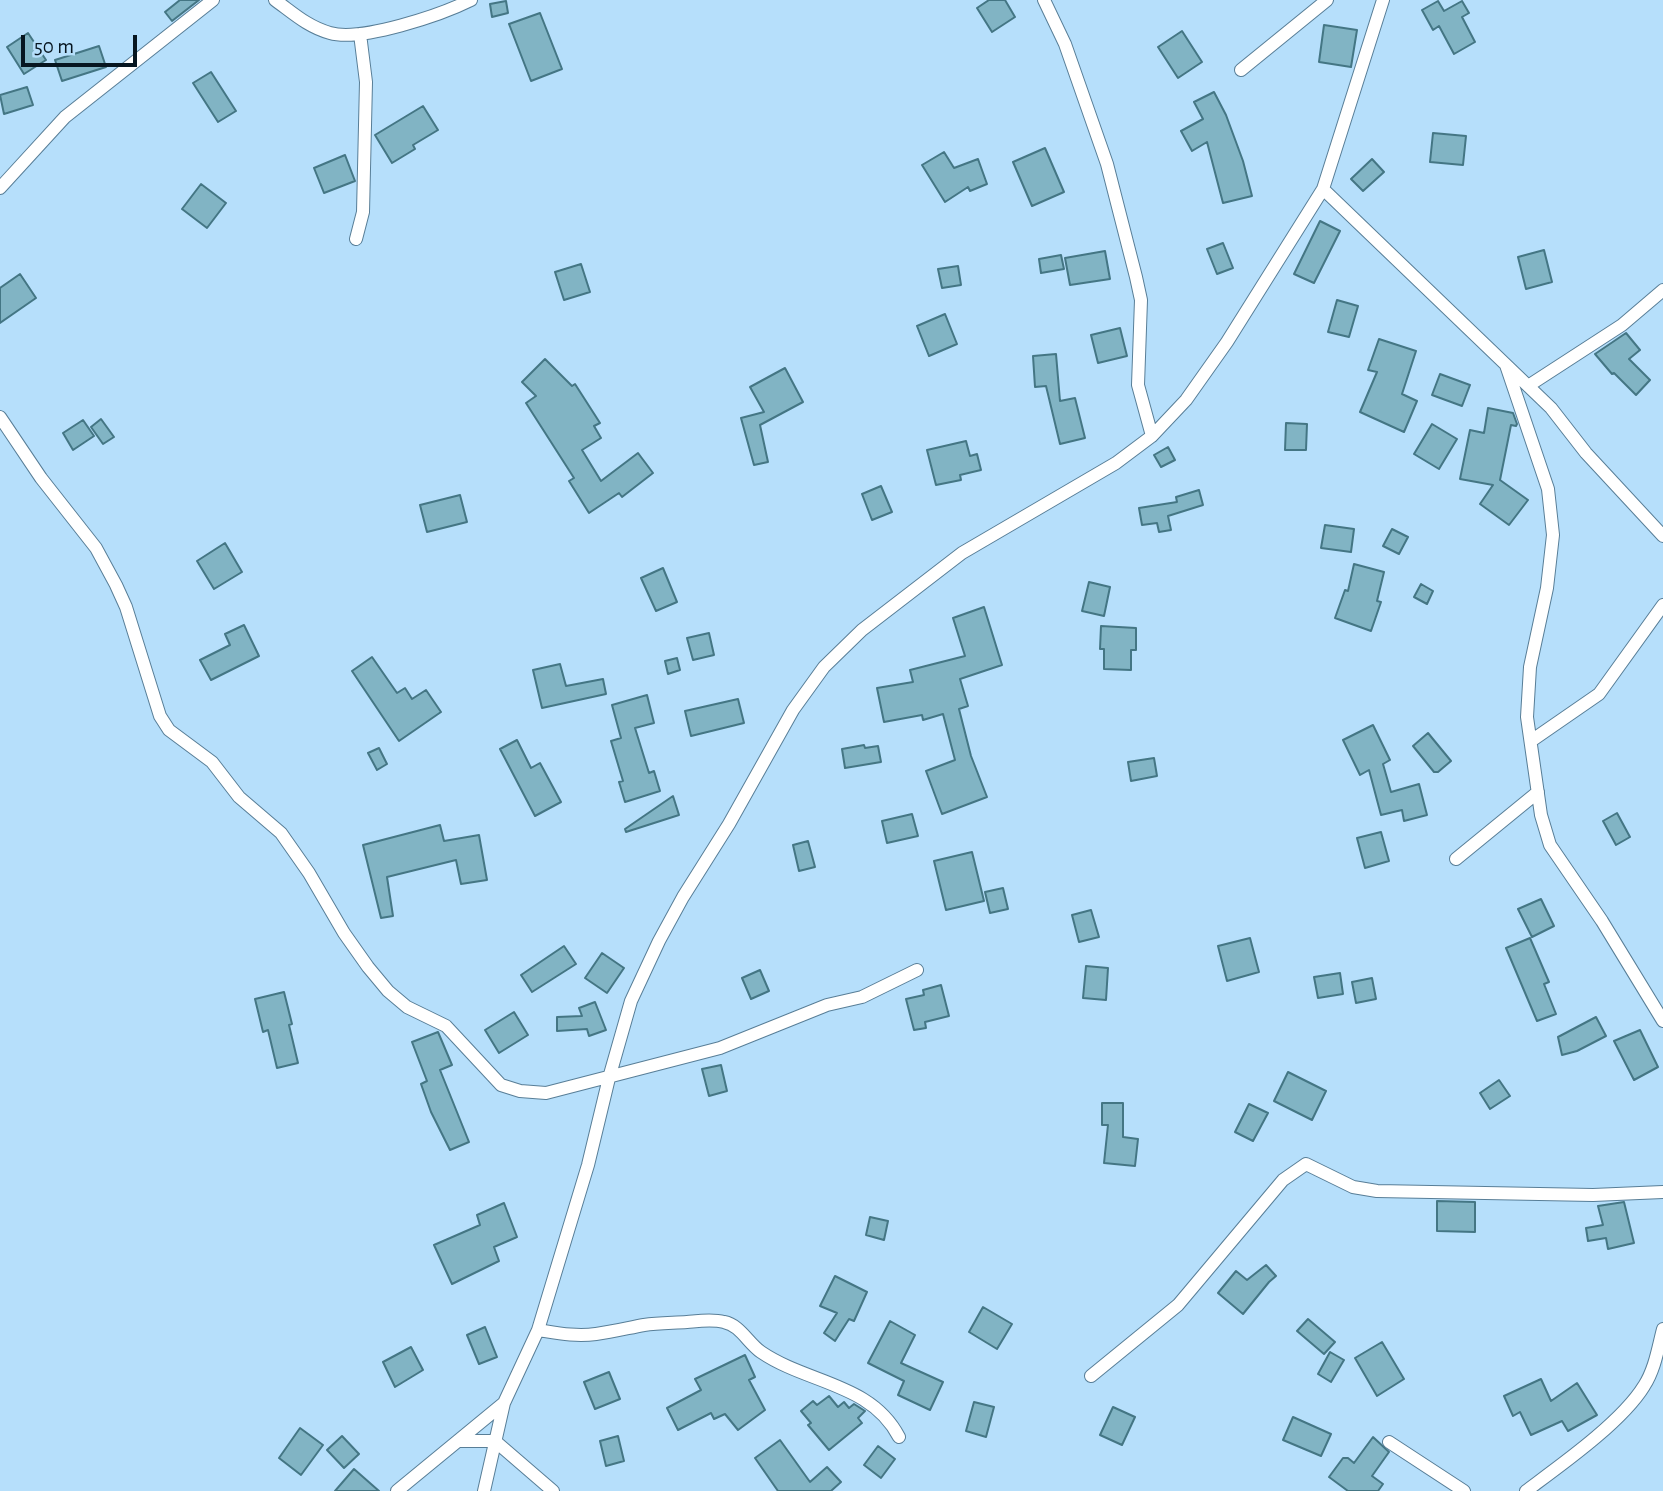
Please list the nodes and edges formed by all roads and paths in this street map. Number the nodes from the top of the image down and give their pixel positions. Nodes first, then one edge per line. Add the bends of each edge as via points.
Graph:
1 (213, 0) edge
2 (275, 0) edge
3 (471, 0) edge
4 (1044, 0) edge
5 (1327, 0) edge
6 (1383, 0) edge
7 (359, 34) junction
8 (1241, 70) dead end
9 (0, 188) edge
10 (1323, 189) junction
11 (356, 239) dead end
12 (1663, 290) edge
13 (1506, 365) junction
14 (1528, 386) junction
15 (0, 417) edge
16 (1152, 436) junction
17 (1663, 536) edge
18 (1663, 605) edge
19 (1531, 741) junction
20 (1538, 792) junction
21 (1456, 859) dead end
22 (917, 970) dead end
23 (1663, 1021) edge
24 (609, 1077) junction
25 (1663, 1192) edge
26 (1663, 1329) edge
27 (538, 1330) junction
28 (1091, 1377) dead end
29 (505, 1403) junction
30 (899, 1437) dead end
31 (458, 1441) junction
32 (495, 1441) junction
33 (1389, 1442) dead end
34 (397, 1491) edge
35 (484, 1491) edge
36 (553, 1491) edge
37 (1464, 1491) edge
38 (1526, 1491) edge

1 - 9 street via 65,117
2 - 7 street via 309,25 332,34
3 - 7 street via 412,22
4 - 16 street via 1065,44 1107,164 1136,277 1142,325 1138,385
5 - 8 street
6 - 10 street
7 - 11 street via 366,82 363,212
10 - 13 street
10 - 16 street via 1227,342 1186,400
12 - 14 street via 1622,325
13 - 14 street
13 - 19 street via 1548,489 1553,535 1530,667 1527,717
14 - 17 street
15 - 24 street via 96,548 116,585 160,716 169,730 212,762 239,797 281,833 350,942 388,991 407,1007 446,1027 501,1085 546,1093
16 - 24 street via 1116,463 962,553 862,629 824,667 793,710 659,940 631,1001
18 - 19 street via 1599,694
19 - 20 street
20 - 21 street
20 - 23 street via 1550,845
22 - 24 street via 862,997 827,1005 720,1048
24 - 27 street via 588,1165
25 - 28 street via 1377,1191 1353,1187 1306,1164 1283,1180 1178,1305
26 - 38 street via 1645,1385 1624,1411
27 - 29 street
27 - 30 street via 596,1335 646,1325 727,1322 786,1367 853,1392 876,1407
29 - 31 street
29 - 32 street
31 - 32 street
31 - 34 street
32 - 35 street
32 - 36 street
33 - 37 street

